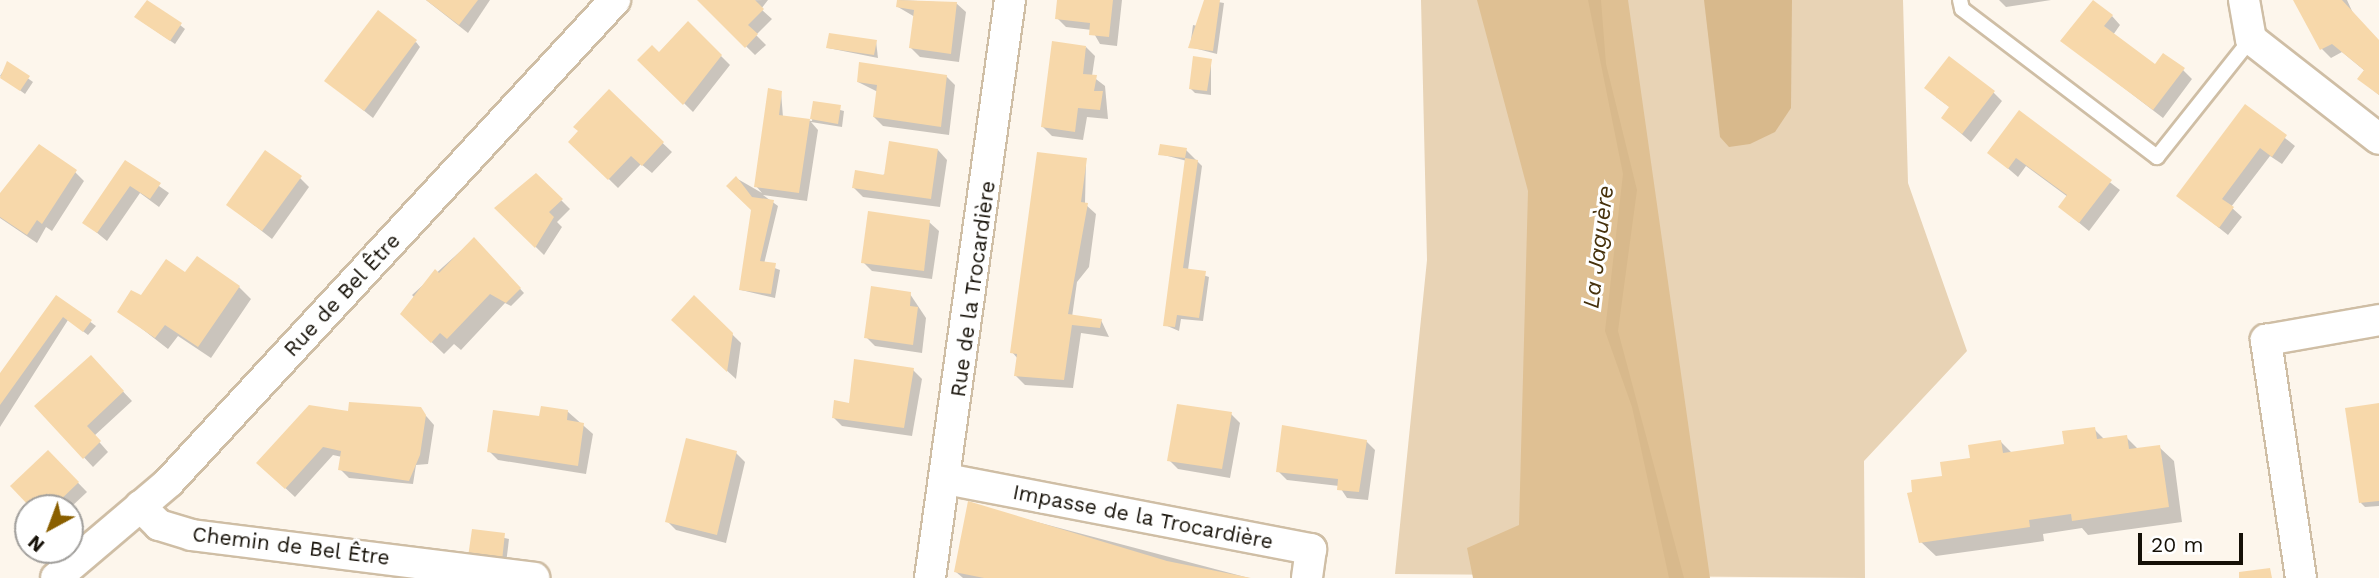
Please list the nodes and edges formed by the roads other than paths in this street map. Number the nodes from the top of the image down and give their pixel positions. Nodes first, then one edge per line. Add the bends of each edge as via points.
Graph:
1 (615, 0) edge
2 (1010, 0) edge
3 (1960, 0) edge
4 (2244, 0) edge
5 (2251, 39) junction
6 (2379, 139) edge
7 (2379, 320) edge
8 (946, 479) junction
9 (140, 506) junction
10 (57, 578) edge
11 (534, 578) edge
12 (930, 578) edge
13 (1307, 578) edge
14 (2301, 578) edge

1 - 9 street, Rue de Bel Être
2 - 8 street, Rue de la Trocardière
3 - 5 lane via 1962,9 2157,157
4 - 5 street
5 - 6 street
7 - 14 street via 2266,340
8 - 12 street, Rue de la Trocardière
8 - 13 street, Impasse de la Trocardière via 1311,549
9 - 10 street, Rue de Bel Être
9 - 11 street, Chemin de Bel Être via 159,525 191,535

